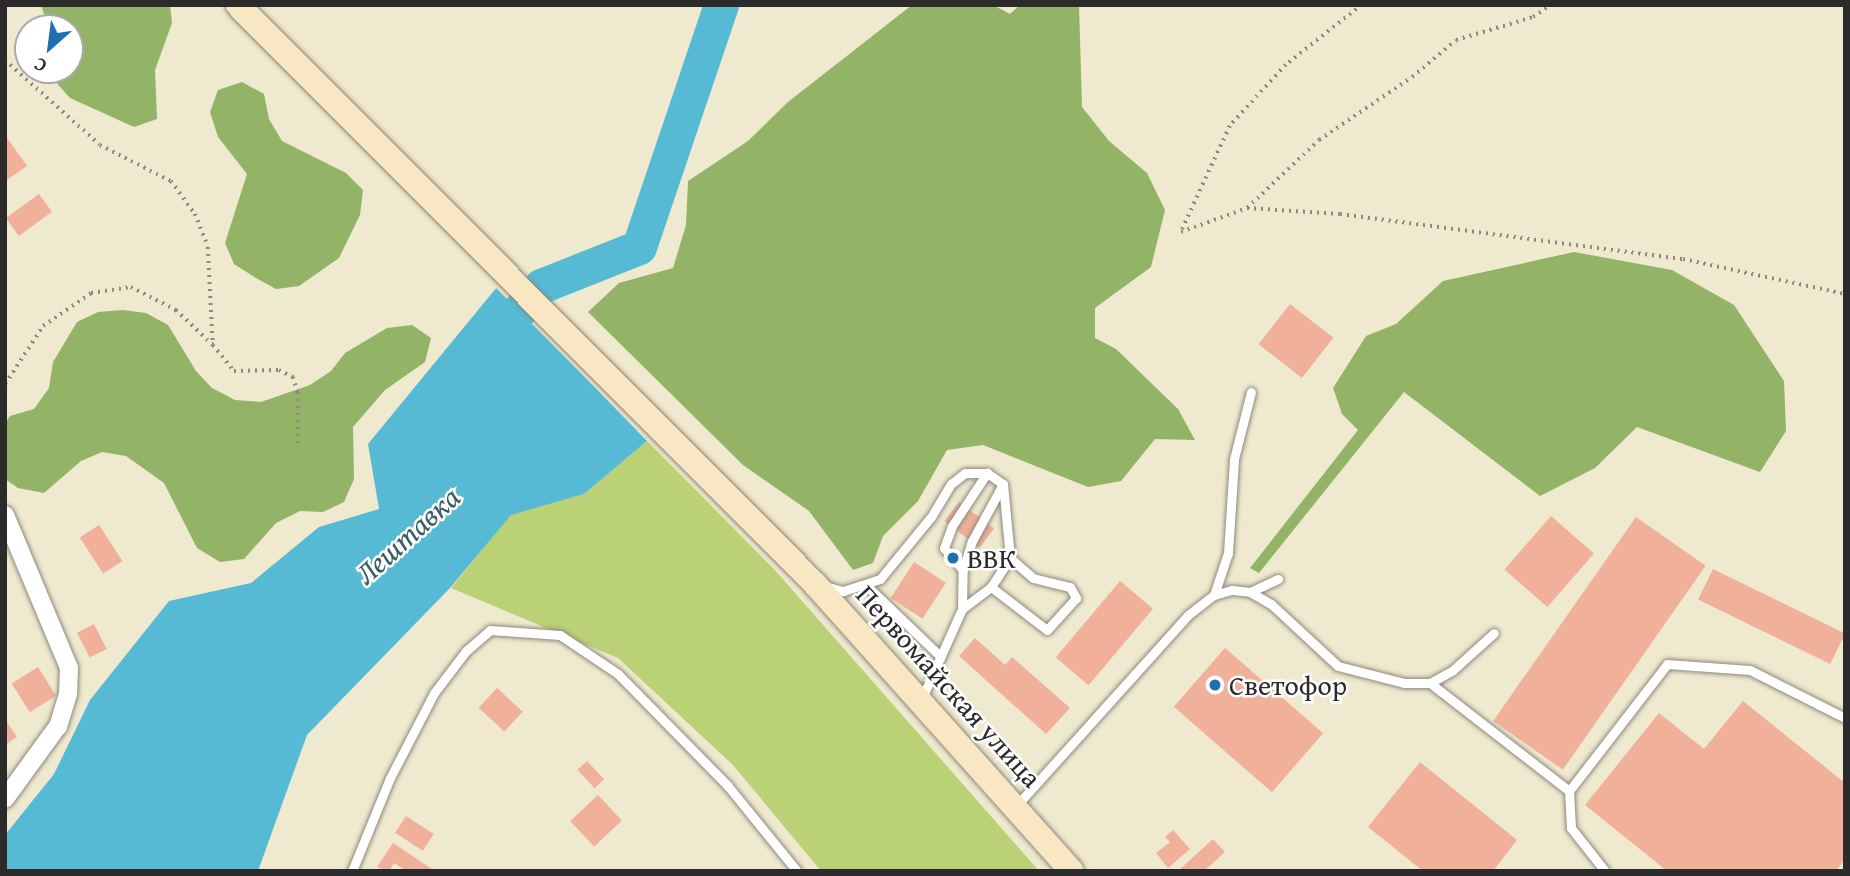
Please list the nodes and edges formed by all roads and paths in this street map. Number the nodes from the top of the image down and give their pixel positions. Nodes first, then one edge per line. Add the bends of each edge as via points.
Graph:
1 (238, 5) edge
2 (1362, 5) edge
3 (1551, 5) edge
4 (5, 60) edge
5 (1247, 208) junction
6 (1845, 294) edge
7 (213, 345) junction
8 (5, 384) edge
9 (1251, 392) dead end
10 (298, 443) dead end
11 (987, 473) junction
12 (1003, 484) junction
13 (5, 515) edge
14 (1010, 558) junction
15 (963, 570) junction
16 (1278, 579) dead end
17 (815, 584) junction
18 (866, 585) junction
19 (991, 587) junction
20 (1250, 592) junction
21 (1214, 595) junction
22 (962, 609) junction
23 (1494, 633) dead end
24 (939, 655) junction
25 (1430, 683) junction
26 (921, 699) junction
27 (1845, 718) edge
28 (1569, 791) junction
29 (5, 799) edge
30 (1017, 805) junction
31 (352, 871) edge
32 (797, 871) edge
33 (1072, 871) edge
34 (1605, 871) edge

1 - 17 main road, Первомайская улица
2 - 5 path via 1286,65 1230,127 1181,232
3 - 5 path via 1534,17 1456,40 1412,77 1319,140
4 - 7 path via 100,145 171,181 195,214 208,247
5 - 6 path via 1340,214 1683,260
7 - 8 path via 176,310 131,288 91,293 43,326
7 - 10 path via 234,371 279,370 293,377 298,392
9 - 21 lane via 1234,459 1228,553
11 - 12 lane
11 - 15 lane via 952,526 944,548
11 - 18 lane via 965,472 951,484 931,517 880,579
12 - 14 lane
12 - 15 lane via 972,541
13 - 29 street via 69,668 68,694 58,726
14 - 19 lane
14 - 19 lane via 1033,578 1070,587 1076,598 1047,630
15 - 22 lane
16 - 20 lane
17 - 18 lane via 843,591
17 - 26 main road, Первомайская улица
18 - 24 lane
19 - 22 lane
20 - 21 lane
20 - 25 lane via 1271,604 1338,666 1404,683
21 - 30 lane via 1188,615
22 - 24 lane
23 - 25 lane via 1453,670
24 - 26 lane
25 - 28 lane
26 - 30 main road, Первомайская улица
27 - 28 lane via 1750,670 1667,664
28 - 34 lane via 1571,828
30 - 33 main road, Первомайская улица
31 - 32 lane via 390,778 433,693 466,651 490,631 560,635 618,674 727,785

